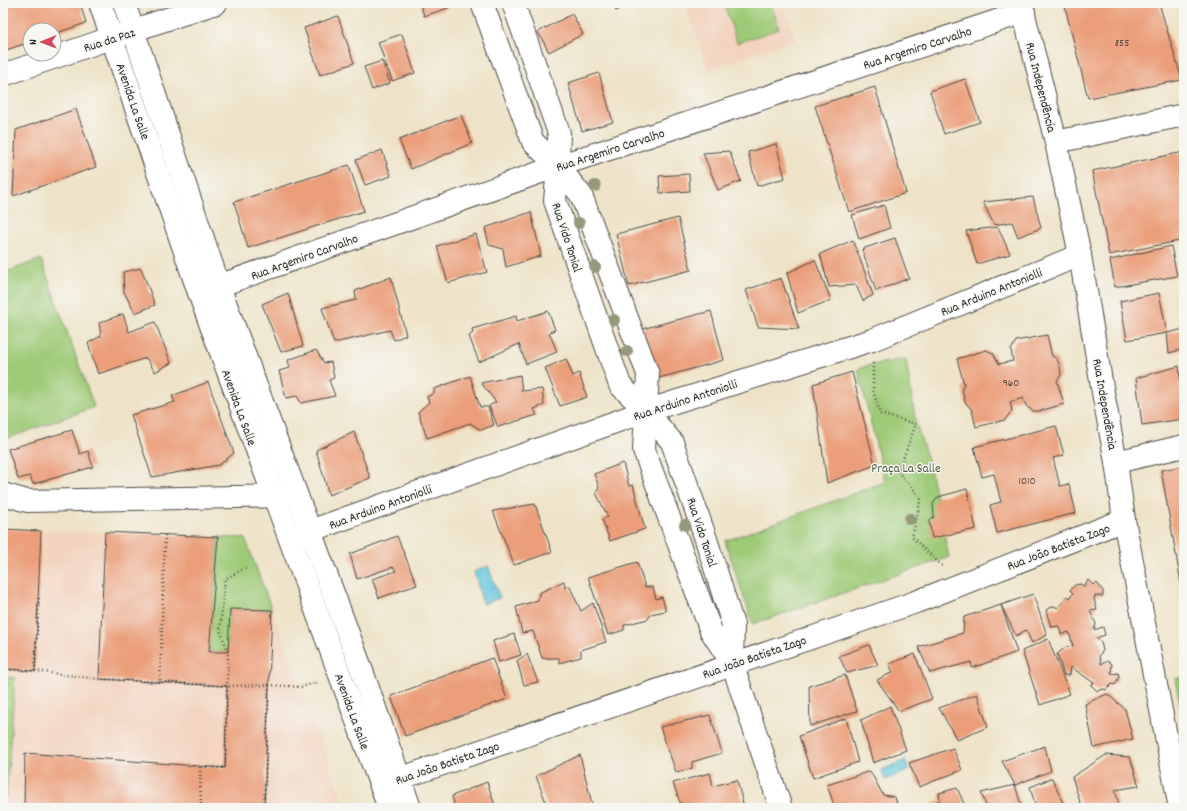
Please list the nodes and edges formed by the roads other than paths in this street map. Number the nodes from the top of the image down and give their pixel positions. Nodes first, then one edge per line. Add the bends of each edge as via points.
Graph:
1 (100, 3) edge
2 (124, 3) edge
3 (216, 3) edge
4 (482, 3) edge
5 (513, 3) edge
6 (1022, 8) edge
7 (134, 30) junction
8 (112, 37) junction
9 (527, 39) junction
10 (500, 51) junction
11 (3, 75) edge
12 (1184, 115) edge
13 (1056, 142) junction
14 (558, 166) junction
15 (182, 175) junction
16 (162, 181) junction
17 (1080, 255) junction
18 (219, 286) junction
19 (617, 291) junction
20 (199, 293) junction
21 (590, 301) junction
22 (255, 382) junction
23 (234, 391) junction
24 (646, 411) junction
25 (1184, 446) edge
26 (1116, 462) junction
27 (3, 494) edge
28 (297, 496) junction
29 (273, 498) junction
30 (27, 501) junction
31 (3, 512) edge
32 (1124, 520) junction
33 (310, 531) junction
34 (289, 539) junction
35 (706, 539) junction
36 (680, 548) junction
37 (732, 664) junction
38 (361, 668) junction
39 (341, 677) junction
40 (391, 781) junction
41 (389, 808) edge
42 (410, 808) edge
43 (781, 808) edge
44 (1180, 808) edge

1 - 8 street, Avenida La Salle
2 - 7 street, Avenida La Salle
3 - 7 street, Rua da Paz
4 - 10 street, Rua Vido Tonial
5 - 9 street, Rua Vido Tonial
6 - 13 street, Rua Independência
6 - 14 street, Rua Argemiro Carvalho
7 - 8 street, Rua da Paz
7 - 15 street, Avenida La Salle
8 - 11 street, Rua da Paz
8 - 16 street, Avenida La Salle
9 - 10 street
9 - 14 street, Rua Vido Tonial via 559,133
10 - 14 street, Rua Vido Tonial via 533,142
12 - 13 street
13 - 17 street, Rua Independência
14 - 18 street, Rua Argemiro Carvalho
14 - 19 street, Rua Vido Tonial via 581,195
14 - 21 street, Rua Vido Tonial via 555,201
15 - 16 street
15 - 18 street, Avenida La Salle
16 - 20 street, Avenida La Salle
17 - 24 street, Rua Arduino Antoniolli via 872,340
17 - 26 street, Rua Independência
18 - 20 street, Rua Argemiro Carvalho
18 - 22 street, Avenida La Salle
19 - 21 street
19 - 24 street, Rua Vido Tonial via 648,374
20 - 23 street, Avenida La Salle
21 - 24 street, Rua Vido Tonial via 620,385
22 - 23 street
22 - 28 street, Avenida La Salle
23 - 29 street, Avenida La Salle
24 - 33 street, Rua Arduino Antoniolli
24 - 35 street, Rua Vido Tonial via 672,442
24 - 36 street, Rua Vido Tonial via 644,450
25 - 26 street
26 - 32 street, Rua Independência
27 - 30 street
28 - 29 street
28 - 33 street, Avenida La Salle
29 - 30 street
29 - 34 street, Avenida La Salle
30 - 31 street
32 - 37 street, Rua João Batista Zago via 916,602
32 - 44 street, Rua Independência
33 - 34 street, Rua Arduino Antoniolli
33 - 38 street, Avenida La Salle
34 - 39 street, Avenida La Salle
35 - 36 street
35 - 37 street, Rua Vido Tonial via 733,625
36 - 37 street, Rua Vido Tonial via 711,631
37 - 40 street, Rua João Batista Zago
37 - 43 street, Rua Vido Tonial
38 - 39 street
38 - 40 street, Avenida La Salle
39 - 40 street, Avenida La Salle
40 - 41 street, Avenida La Salle
40 - 42 street, Avenida La Salle

